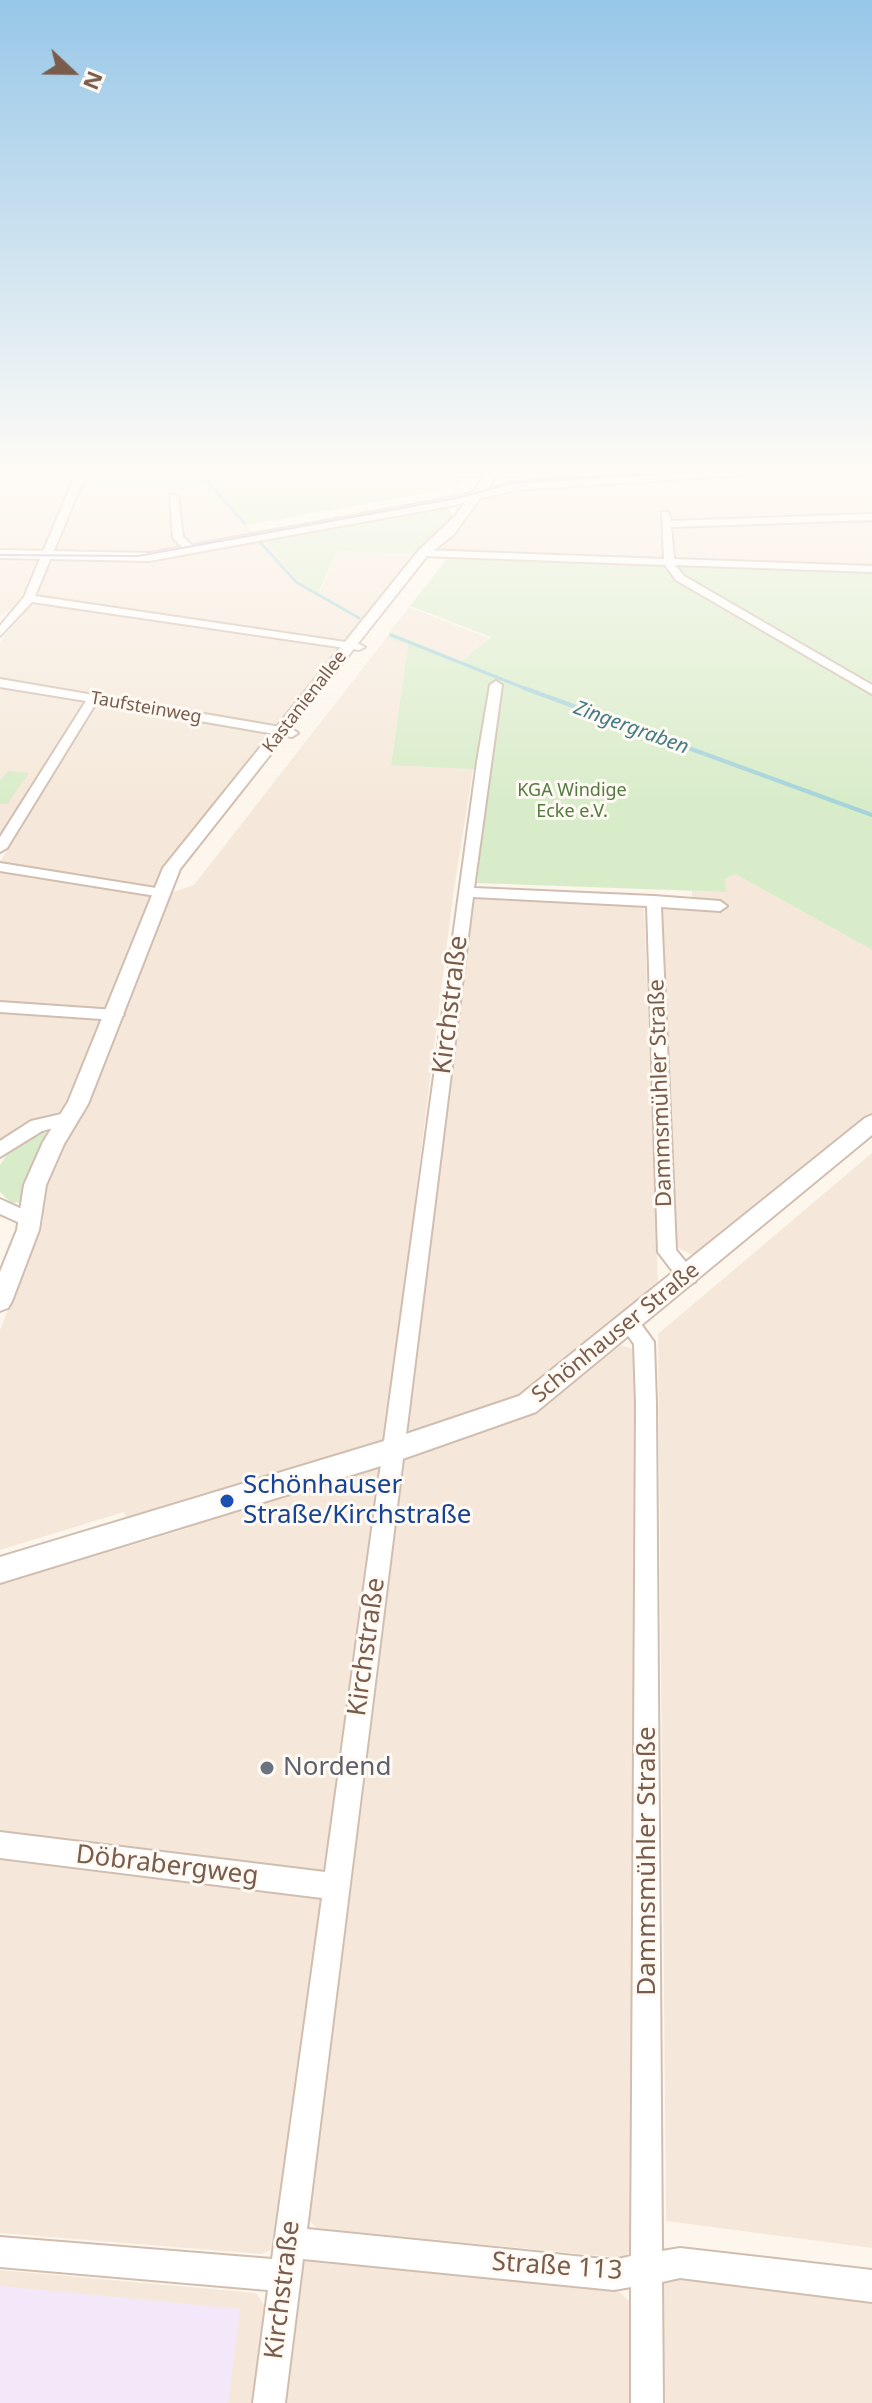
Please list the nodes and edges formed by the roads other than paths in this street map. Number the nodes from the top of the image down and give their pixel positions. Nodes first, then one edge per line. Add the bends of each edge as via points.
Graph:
1 (36, 583) edge
2 (405, 583) edge
3 (689, 583) edge
4 (29, 598) junction
5 (0, 633) edge
6 (354, 646) junction
7 (0, 683) edge
8 (496, 685) dead end
9 (872, 690) edge
10 (93, 699) junction
11 (287, 732) junction
12 (0, 848) edge
13 (0, 867) edge
14 (466, 892) junction
15 (162, 893) junction
16 (654, 901) junction
17 (720, 906) dead end
18 (0, 1007) edge
19 (116, 1015) junction
20 (70, 1118) junction
21 (872, 1123) edge
22 (0, 1150) edge
23 (0, 1206) edge
24 (29, 1220) junction
25 (688, 1276) junction
26 (0, 1301) edge
27 (629, 1323) junction
28 (394, 1450) junction
29 (0, 1570) edge
30 (0, 1845) edge
31 (335, 1886) junction
32 (289, 2242) junction
33 (0, 2252) edge
34 (648, 2268) junction
35 (285, 2276) junction
36 (872, 2286) edge
37 (269, 2403) edge
38 (647, 2403) edge

1 - 4 street
2 - 6 street, Kastanienallee
3 - 9 street
4 - 5 street
4 - 6 street
6 - 11 street, Kastanienallee
7 - 10 street, Taufsteinweg
8 - 14 street, Kirchstraße
10 - 11 street, Taufsteinweg
10 - 12 street
11 - 15 street, Kastanienallee via 172,868
13 - 15 street
14 - 16 street
14 - 28 street, Kirchstraße
15 - 19 street, Kastanienallee
16 - 17 street
16 - 25 street, Dammsmühler Straße via 667,1252
18 - 19 street
19 - 20 street, Kastanienallee
20 - 22 street via 37,1126
20 - 24 street, Kastanienallee via 35,1185
21 - 25 street, Schönhauser Straße
23 - 24 street
24 - 26 street, Kastanienallee
25 - 27 street, Schönhauser Straße
27 - 28 street, Schönhauser Straße via 527,1404
27 - 34 street, Dammsmühler Straße via 644,1342 646,1404
28 - 29 street, Schönhauser Straße
28 - 31 street, Kirchstraße
30 - 31 street, Döbrabergweg
31 - 32 street, Kirchstraße
32 - 34 street, Straße 113 via 614,2275
32 - 35 street, Kirchstraße
33 - 35 street
34 - 36 street, Straße 113 via 680,2263
34 - 38 street, Dammsmühler Straße
35 - 37 street, Kirchstraße

